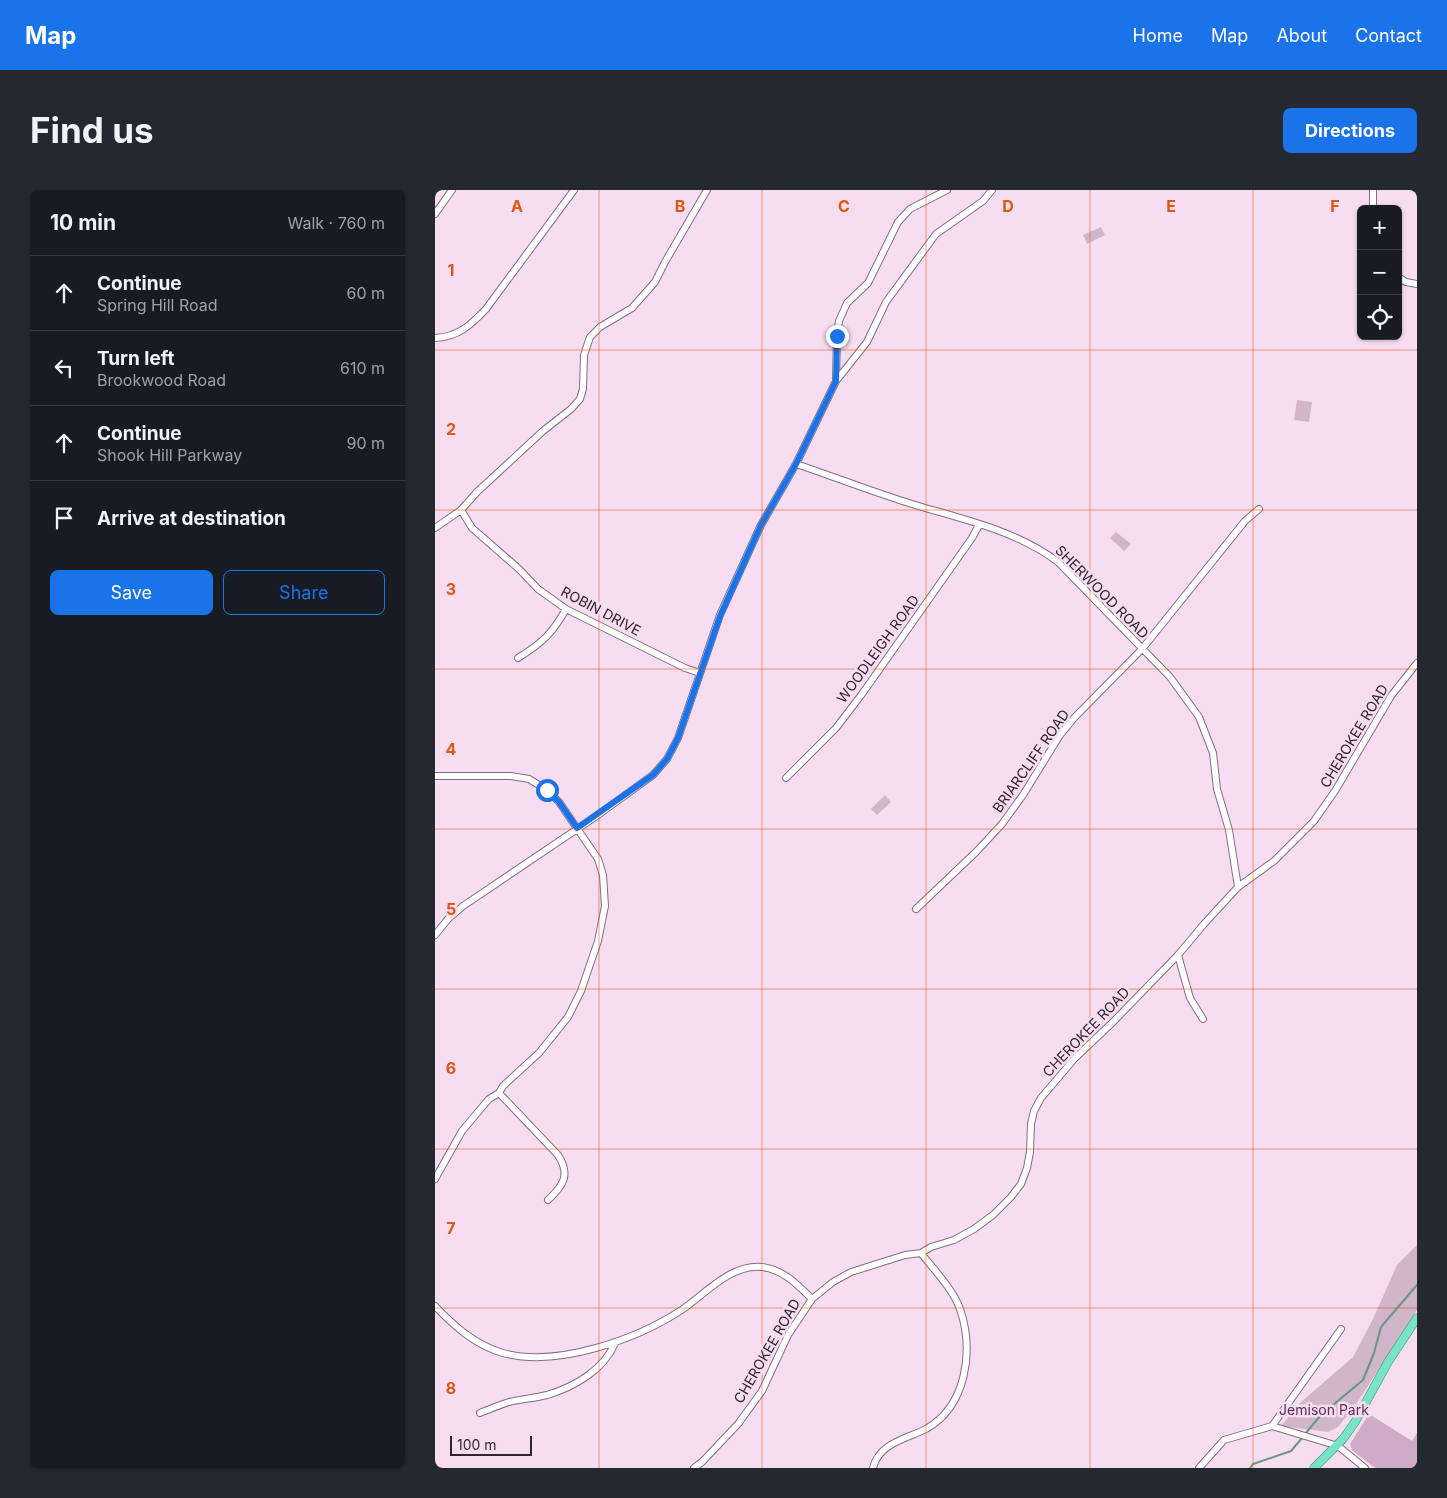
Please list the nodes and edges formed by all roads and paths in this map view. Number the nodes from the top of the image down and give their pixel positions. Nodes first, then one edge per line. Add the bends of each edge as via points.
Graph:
1 (452, 190) edge
2 (573, 190) edge
3 (707, 190) edge
4 (947, 190) edge
5 (992, 190) edge
6 (1373, 190) edge
7 (1373, 205) edge
8 (435, 214) edge
9 (1402, 280) edge
10 (1417, 284) edge
11 (435, 338) edge
12 (836, 381) junction
13 (796, 464) junction
14 (1259, 509) dead end
15 (461, 510) junction
16 (979, 525) junction
17 (435, 528) edge
18 (566, 609) junction
19 (1142, 649) junction
20 (518, 658) dead end
21 (1417, 663) edge
22 (700, 673) junction
23 (435, 776) edge
24 (786, 778) dead end
25 (577, 828) junction
26 (1238, 887) junction
27 (917, 910) dead end
28 (435, 936) edge
29 (1178, 955) junction
30 (1203, 1019) dead end
31 (499, 1094) junction
32 (435, 1179) edge
33 (548, 1200) dead end
34 (921, 1253) junction
35 (812, 1298) junction
36 (435, 1306) edge
37 (1417, 1318) edge
38 (1341, 1329) dead end
39 (615, 1342) junction
40 (480, 1413) dead end
41 (1273, 1426) junction
42 (1338, 1446) junction
43 (693, 1468) edge
44 (873, 1468) edge
45 (1199, 1468) edge
46 (1314, 1468) edge
47 (1365, 1468) edge

1 - 8 street
2 - 11 street via 486,309 457,334
3 - 15 street via 655,282 632,308 600,327 590,337 584,356 580,399 483,486
4 - 12 street via 910,209 898,222 868,283 847,303 839,321
5 - 12 street via 983,201 936,234 886,302 867,342
6 - 7 street
9 - 10 street
12 - 13 street
13 - 16 street, SHERWOOD ROAD
13 - 22 street via 757,533 720,616
14 - 19 street, BRIARCLIFF ROAD via 1245,521
15 - 17 street
15 - 18 street, ROBIN DRIVE via 473,528 538,589
16 - 19 street, SHERWOOD ROAD via 1010,535 1042,550 1058,562
16 - 24 street, WOODLEIGH ROAD via 862,694 836,728
18 - 20 street via 555,629
18 - 22 street, ROBIN DRIVE
19 - 26 street, SHERWOOD ROAD via 1186,697 1207,734
19 - 27 street, BRIARCLIFF ROAD via 1060,735 1002,824
21 - 26 street, CHEROKEE ROAD via 1391,696 1314,821 1274,861
22 - 25 street via 678,738 667,759 653,775
23 - 25 street via 529,779 559,802
25 - 28 street via 463,906
25 - 31 street via 598,859 603,875 605,906 598,941 581,991 568,1016 539,1053 503,1086
26 - 29 street, CHEROKEE ROAD
29 - 30 street via 1190,998
29 - 34 street, CHEROKEE ROAD via 1075,1058 1041,1098 1031,1124 1027,1168 1011,1197 974,1229
31 - 32 street via 489,1099 462,1130
31 - 33 street via 563,1163 563,1185
34 - 35 street, CHEROKEE ROAD via 851,1272
34 - 44 street via 960,1309 967,1341 967,1364 960,1390 944,1414 927,1428 883,1450
35 - 39 street via 780,1272 761,1267 748,1268 729,1275 665,1320
35 - 43 street, CHEROKEE ROAD via 787,1335 761,1391 738,1424
36 - 39 street via 452,1324 477,1342 503,1353 529,1357 565,1355
37 - 42 main road
38 - 41 street
39 - 40 street via 610,1355 593,1372 567,1387
41 - 42 street
41 - 45 street via 1224,1440
42 - 46 main road
42 - 47 street

